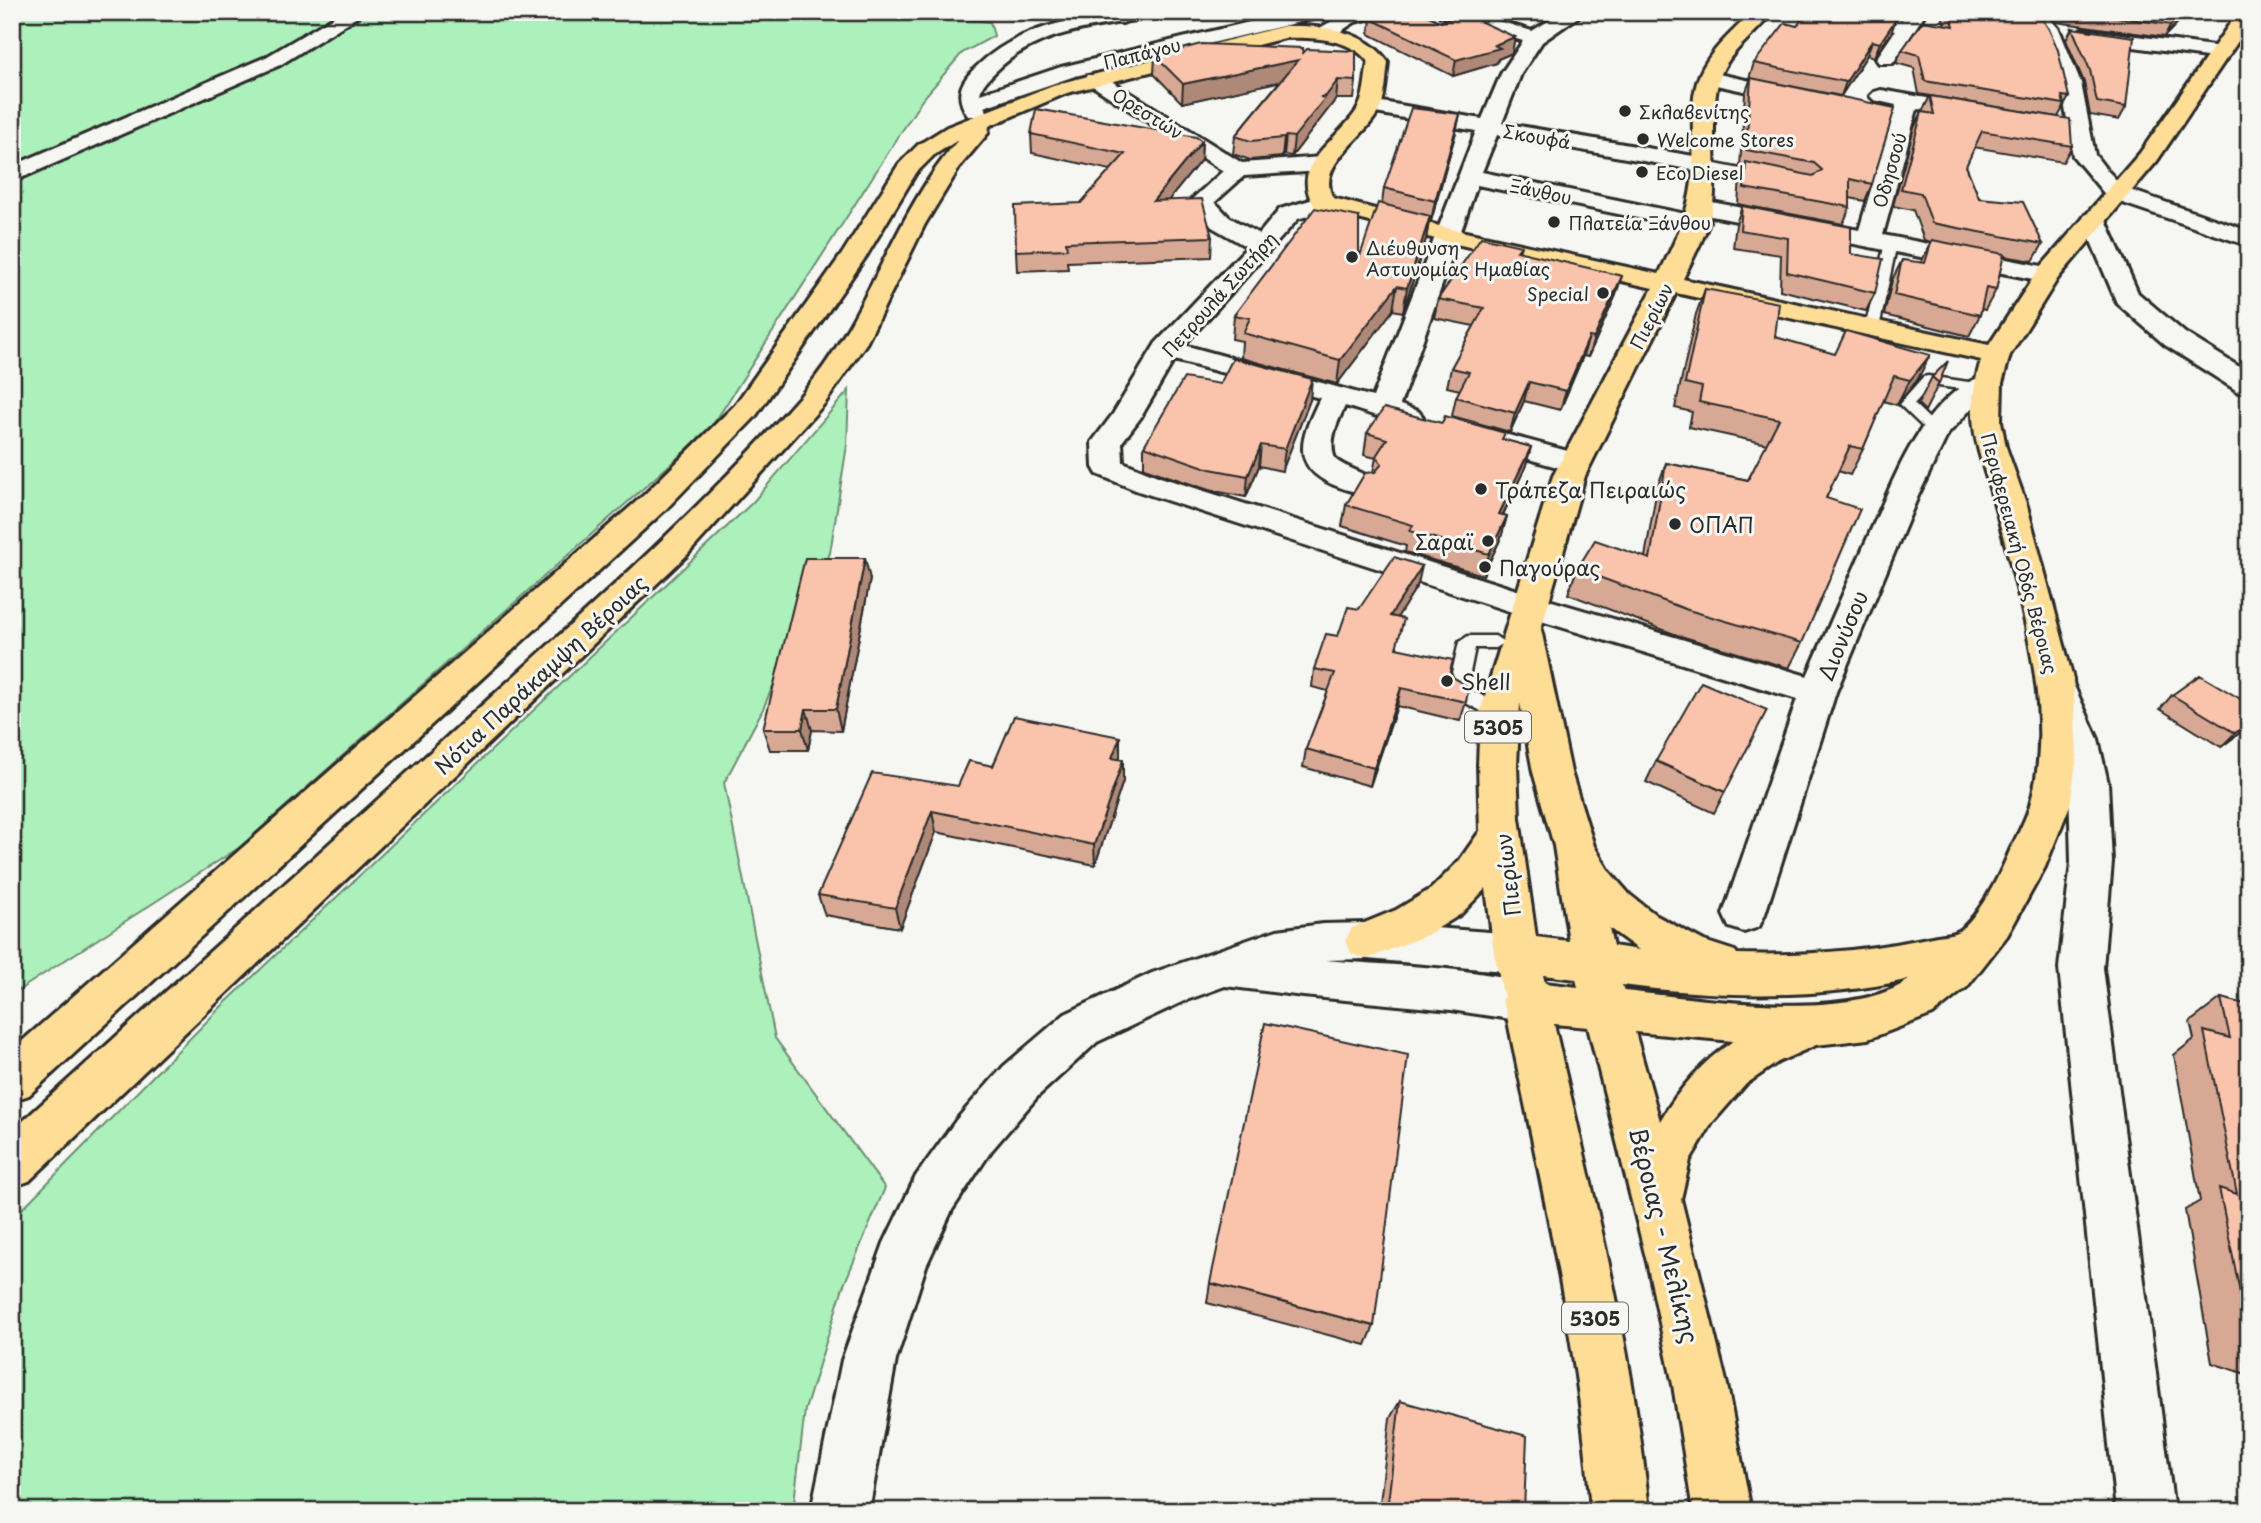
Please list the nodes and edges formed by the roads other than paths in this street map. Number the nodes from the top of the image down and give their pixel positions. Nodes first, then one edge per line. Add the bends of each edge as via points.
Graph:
1 (356, 12) edge
2 (1040, 12) edge
3 (1147, 12) edge
4 (1317, 12) edge
5 (1370, 12) edge
6 (1447, 12) edge
7 (1576, 12) edge
8 (1763, 12) edge
9 (1828, 12) edge
10 (2034, 12) edge
11 (2248, 12) edge
12 (1121, 15) edge
13 (1912, 20) edge
14 (2049, 29) junction
15 (1325, 33) junction
16 (1535, 38) junction
17 (1018, 43) junction
18 (2221, 53) junction
19 (1886, 59) edge
20 (1068, 71) junction
21 (1709, 78) junction
22 (1095, 79) junction
23 (1826, 102) edge
24 (1873, 103) edge
25 (1370, 106) junction
26 (1906, 110) junction
27 (980, 111) junction
28 (1999, 116) edge
29 (2052, 125) edge
30 (1488, 128) junction
31 (2078, 129) junction
32 (1322, 164) junction
33 (1705, 165) junction
34 (1238, 170) junction
35 (12, 175) edge
36 (1469, 176) junction
37 (1781, 180) edge
38 (2116, 193) junction
39 (1324, 202) junction
40 (1698, 215) junction
41 (2094, 220) junction
42 (1447, 235) junction
43 (2249, 239) edge
44 (1880, 241) junction
45 (1263, 245) junction
46 (2048, 274) junction
47 (1668, 283) junction
48 (1872, 328) junction
49 (1167, 349) junction
50 (1988, 375) junction
51 (2249, 386) edge
52 (1336, 394) junction
53 (1383, 410) junction
54 (1575, 463) junction
55 (1360, 484) edge
56 (1516, 624) junction
57 (2054, 678) junction
58 (1818, 692) junction
59 (1481, 704) dead end
60 (1501, 833) junction
61 (1574, 846) junction
62 (1744, 914) dead end
63 (1367, 941) junction
64 (1972, 947) junction
65 (1517, 953) junction
66 (1594, 962) junction
67 (1224, 967) junction
68 (1767, 974) junction
69 (1524, 1001) junction
70 (1605, 1008) junction
71 (1812, 1025) junction
72 (12, 1080) edge
73 (12, 1164) edge
74 (1657, 1200) junction
75 (840, 1511) edge
76 (1620, 1511) edge
77 (1722, 1511) edge
78 (2145, 1511) edge

1 - 35 street via 273,61
2 - 12 street
3 - 12 street
4 - 20 street, Παπάγου
5 - 15 street via 1348,18
6 - 16 street
7 - 16 street
8 - 21 main road, Πιερίων / 5305 via 1718,58
9 - 13 street
10 - 14 street
11 - 18 main road, Περιφερειακή Οδός Βέροιας
12 - 17 street
13 - 19 street
14 - 18 street
14 - 31 street via 2071,83
15 - 22 main road, Νότια Παράκαμψη Βέροιας via 1285,32
15 - 25 main road, Νότια Παράκαμψη Βέροιας via 1359,43 1374,56 1378,71
16 - 30 street via 1519,58
17 - 20 street via 1044,64
17 - 27 street via 969,87
18 - 38 main road, Περιφερειακή Οδός Βέροιας via 2149,156
20 - 27 street, Παπάγου
21 - 23 street
21 - 33 main road, Πιερίων / 5305 via 1703,131
22 - 27 main road, Νότια Παράκαμψη Βέροιας
22 - 34 street, Ορεστών
24 - 26 street
25 - 30 street, Σκουφά
25 - 32 main road, Νότια Παράκαμψη Βέροιας
26 - 28 street
26 - 44 street, Οδησσού
27 - 72 main road, Νότια Παράκαμψη Βέροιας via 907,169 745,411 656,501
27 - 73 main road, Νότια Παράκαμψη Βέροιας via 914,223 853,342 822,386 685,537
29 - 31 street
30 - 33 street, Σκουφά
30 - 36 street
31 - 38 street via 2084,156
32 - 34 street
32 - 39 main road via 1316,180
33 - 37 lane
33 - 40 main road, Πιερίων / 5305
34 - 45 street via 1202,201 1220,222
36 - 40 street, Ξάνθου
36 - 42 street
38 - 41 main road, Περιφερειακή Οδός Βέροιας
38 - 43 street
39 - 42 main road
39 - 45 street, Πετρουλά Σωτήρη via 1289,214
40 - 44 street, Ξάνθου
40 - 47 main road, Πιερίων / 5305
41 - 46 main road, Περιφερειακή Οδός Βέροιας
41 - 51 street via 2126,297 2175,339
42 - 47 main road
42 - 53 street
44 - 46 street, Ξάνθου
44 - 48 lane
45 - 49 street, Πετρουλά Σωτήρη
46 - 50 main road, Περιφερειακή Οδός Βέροιας
47 - 48 main road
47 - 54 main road, Πιερίων / 5305
48 - 50 main road
49 - 52 street
49 - 56 street, Πετρουλά Σωτήρη via 1107,442 1108,467
50 - 57 main road, Περιφερειακή Οδός Βέροιας via 1986,421 1991,447 2011,506
50 - 58 street, Διονύσου via 1935,431 1902,496
52 - 53 street
52 - 55 street via 1315,447 1317,459 1328,470
53 - 54 street
54 - 56 main road, Πιερίων / 5305
56 - 58 street
56 - 59 lane via 1468,642 1457,690
56 - 60 main road, Πιερίων / 5305 via 1497,739
56 - 61 main road, Πιερίων / 5305
57 - 64 main road, Περιφερειακή Οδός Βέροιας via 2058,756 2050,805 2024,867 1992,923
57 - 78 street via 2084,756 2092,820 2081,968
58 - 62 street, Διονύσου
60 - 63 main road via 1482,866 1455,894 1412,925
60 - 65 main road, Πιερίων / 5305
61 - 66 main road, Πιερίων / 5305
61 - 68 main road via 1602,894 1648,933 1706,961
63 - 65 street
63 - 67 street via 1276,948
64 - 68 main road via 1838,971
64 - 71 main road, Περιφερειακή Οδός Βέροιας via 1951,974 1916,1000 1868,1019
65 - 66 main road
65 - 69 main road, Πιερίων / 5305
66 - 68 main road via 1659,971
66 - 70 main road, Βέροιας - Μελίκης / 5305
67 - 69 street via 1279,976 1472,991
67 - 75 street via 1168,987 1081,1028 1021,1081 974,1135 934,1193 902,1262 869,1360
69 - 70 main road, Περιφερειακή Οδός Βέροιας
69 - 76 main road, 5305 via 1584,1259 1605,1379
70 - 71 main road, Περιφερειακή Οδός Βέροιας
70 - 74 main road, Βέροιας - Μελίκης / 5305
71 - 74 main road via 1762,1047 1730,1069 1695,1107 1667,1153
74 - 77 main road, Βέροιας - Μελίκης / 5305 via 1700,1385

